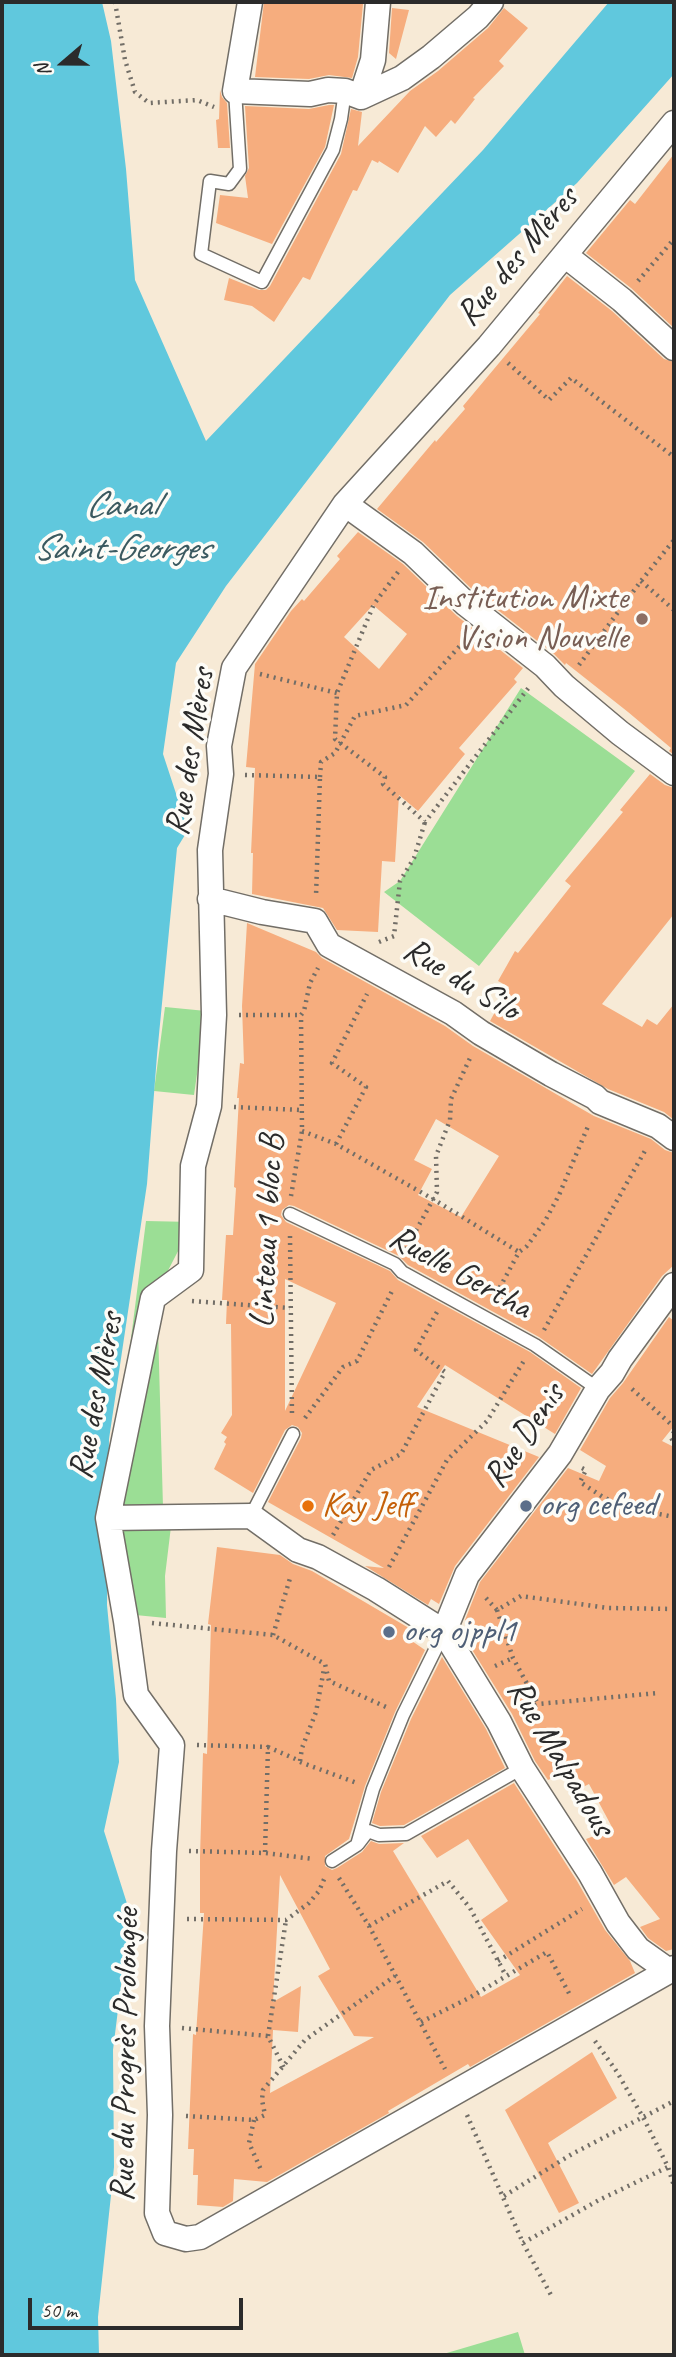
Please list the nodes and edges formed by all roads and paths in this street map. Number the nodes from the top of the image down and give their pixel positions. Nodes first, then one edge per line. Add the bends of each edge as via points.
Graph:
1 (115, 2) edge
2 (250, 2) edge
3 (378, 2) edge
4 (491, 2) edge
5 (235, 91) junction
6 (353, 94) junction
7 (215, 108) dead end
8 (674, 123) edge
9 (674, 239) edge
10 (566, 256) junction
11 (622, 300) junction
12 (489, 346) junction
13 (674, 348) edge
14 (674, 457) edge
15 (345, 504) junction
16 (674, 540) edge
17 (413, 553) junction
18 (641, 581) junction
19 (674, 610) edge
20 (485, 618) junction
21 (545, 666) junction
22 (234, 668) junction
23 (564, 686) junction
24 (337, 693) junction
25 (342, 744) junction
26 (674, 772) edge
27 (221, 774) junction
28 (320, 777) junction
29 (425, 822) junction
30 (210, 899) junction
31 (315, 921) junction
32 (338, 950) junction
33 (378, 971) junction
34 (214, 1015) junction
35 (301, 1015) junction
36 (481, 1033) junction
37 (600, 1102) junction
38 (209, 1106) junction
39 (301, 1110) junction
40 (302, 1131) junction
41 (666, 1132) edge
42 (336, 1144) junction
43 (433, 1199) junction
44 (290, 1214) junction
45 (519, 1252) junction
46 (398, 1268) junction
47 (674, 1285) edge
48 (446, 1296) junction
49 (153, 1298) junction
50 (290, 1308) junction
51 (485, 1316) junction
52 (534, 1345) junction
53 (605, 1381) junction
54 (674, 1430) edge
55 (293, 1434) junction
56 (674, 1442) edge
57 (560, 1454) junction
58 (251, 1516) junction
59 (674, 1517) edge
60 (108, 1518) junction
61 (308, 1554) junction
62 (467, 1575) junction
63 (376, 1589) junction
64 (674, 1609) edge
65 (497, 1611) junction
66 (126, 1621) junction
67 (444, 1632) junction
68 (273, 1635) junction
69 (325, 1664) junction
70 (658, 1693) dead end
71 (538, 1704) junction
72 (403, 1715) junction
73 (499, 1722) junction
74 (172, 1745) junction
75 (268, 1747) junction
76 (300, 1761) junction
77 (522, 1768) junction
78 (373, 1789) junction
79 (357, 1845) junction
80 (164, 1851) junction
81 (265, 1853) junction
82 (332, 1861) junction
83 (603, 1896) junction
84 (161, 1918) junction
85 (286, 1920) junction
86 (369, 1926) junction
87 (498, 1961) junction
88 (672, 1969) edge
89 (505, 1974) junction
90 (395, 1976) junction
91 (581, 2021) junction
92 (421, 2022) junction
93 (157, 2026) junction
94 (268, 2036) junction
95 (284, 2068) junction
96 (457, 2092) junction
97 (674, 2101) edge
98 (160, 2115) junction
99 (643, 2119) junction
100 (254, 2120) junction
101 (668, 2167) junction
102 (674, 2186) edge
103 (274, 2194) junction
104 (504, 2196) junction
105 (523, 2243) junction
106 (551, 2295) dead end

1 - 7 path via 135,92 149,103 197,100
2 - 5 street
3 - 6 street via 373,60
4 - 6 street via 402,78
5 - 6 street
5 - 6 lane via 240,169 229,184 210,181 201,254 262,282 333,150
8 - 10 street, Rue des Mères
9 - 11 path
10 - 11 street
10 - 12 street, Rue des Mères
11 - 13 street
12 - 14 path via 549,400 571,378
12 - 15 street, Rue des Mères
15 - 17 street
15 - 22 street, Rue des Mères
16 - 18 path
17 - 20 street
17 - 24 path via 374,604
18 - 19 path
18 - 23 path
20 - 21 street
20 - 25 path via 406,705 355,716
21 - 23 street
21 - 29 path
22 - 24 path
22 - 27 street, Rue des Mères via 219,746
23 - 26 street
24 - 25 path via 335,739
25 - 28 path via 321,762
25 - 29 path via 386,777 383,784
27 - 28 path
27 - 30 street, Rue des Mères via 210,850
28 - 31 path
29 - 32 path via 414,858 400,881 394,936
30 - 31 street
30 - 34 street, Rue des Mères
31 - 32 street
32 - 33 street, Rue du Silo
32 - 35 path, Linteau 1 bloc B via 310,983
33 - 36 street, Rue du Silo
33 - 42 path via 332,1063 366,1087
34 - 35 path
34 - 38 street, Rue des Mères
35 - 39 path, Linteau 1 bloc B
36 - 37 street, Rue du Silo
36 - 43 path via 451,1099 450,1120 436,1156 437,1192
37 - 41 street, Rue du Silo
37 - 45 path via 555,1203
38 - 39 path
38 - 49 street, Rue des Mères via 192,1166 191,1270
39 - 40 path, Linteau 1 bloc B
40 - 42 path
40 - 44 path, Linteau 1 bloc B
41 - 52 path
42 - 43 path
43 - 45 path
43 - 46 path
44 - 46 lane, Ruelle Gertha
44 - 50 path, Linteau 1 bloc B
45 - 51 path
46 - 48 lane, Ruelle Gertha
46 - 55 path via 357,1361 343,1367
47 - 53 street, Rue Denis
48 - 51 lane, Ruelle Gertha
48 - 61 path via 416,1350 445,1372 401,1454 372,1471
49 - 50 path
49 - 60 street, Rue des Mères
50 - 55 path, Linteau 1 bloc B
51 - 52 lane, Ruelle Gertha
52 - 53 lane, Ruelle Gertha
52 - 63 path via 487,1421 447,1460
53 - 54 path
53 - 57 street, Rue Denis
54 - 56 path
55 - 58 lane
57 - 59 path via 586,1470 580,1482 603,1497 624,1507
57 - 62 street, Rue Denis
58 - 60 street
58 - 61 street, Rue Malpadous
60 - 66 street
61 - 63 street, Rue Malpadous
61 - 68 path
62 - 65 path
62 - 67 street, Rue Denis
63 - 67 street, Rue Malpadous
64 - 65 path via 608,1608 521,1596
65 - 71 path via 513,1658
66 - 68 path
66 - 74 street via 136,1695
67 - 72 lane
67 - 73 street, Rue Malpadous
68 - 69 path
69 - 72 path via 329,1681
69 - 76 path
70 - 71 path
71 - 73 path
72 - 78 lane
73 - 77 street, Rue Malpadous
74 - 75 path
74 - 80 street, Rue du Progrès Prolongée
75 - 76 path
75 - 81 path
76 - 78 path
77 - 79 lane via 406,1834 368,1831
77 - 83 street, Rue Malpadous
78 - 79 lane
79 - 82 lane
80 - 81 path
80 - 84 street, Rue du Progrès Prolongée
81 - 82 path
82 - 85 path via 320,1891
82 - 86 path
83 - 87 path
83 - 88 street, Rue Malpadous via 638,1949
84 - 85 path
84 - 93 street, Rue du Progrès Prolongée
85 - 94 path
86 - 87 path via 448,1881 470,1908
86 - 90 path
87 - 89 path
88 - 91 street, Rue du Progrès Prolongée
89 - 91 path via 547,1952
89 - 92 path
90 - 92 path
90 - 95 path via 305,2040
91 - 96 street, Rue du Progrès Prolongée
91 - 99 path
92 - 96 path
93 - 94 path
93 - 98 street, Rue du Progrès Prolongée
94 - 95 path
95 - 100 path via 263,2090 265,2115
96 - 103 street, Rue du Progrès Prolongée
96 - 104 path
97 - 99 path
98 - 100 path
98 - 103 street, Rue du Progrès Prolongée via 157,2213 165,2233 186,2239 200,2237
99 - 101 path
99 - 104 path via 572,2154
100 - 103 path via 249,2143
101 - 102 path
101 - 105 path
104 - 105 path
105 - 106 path

